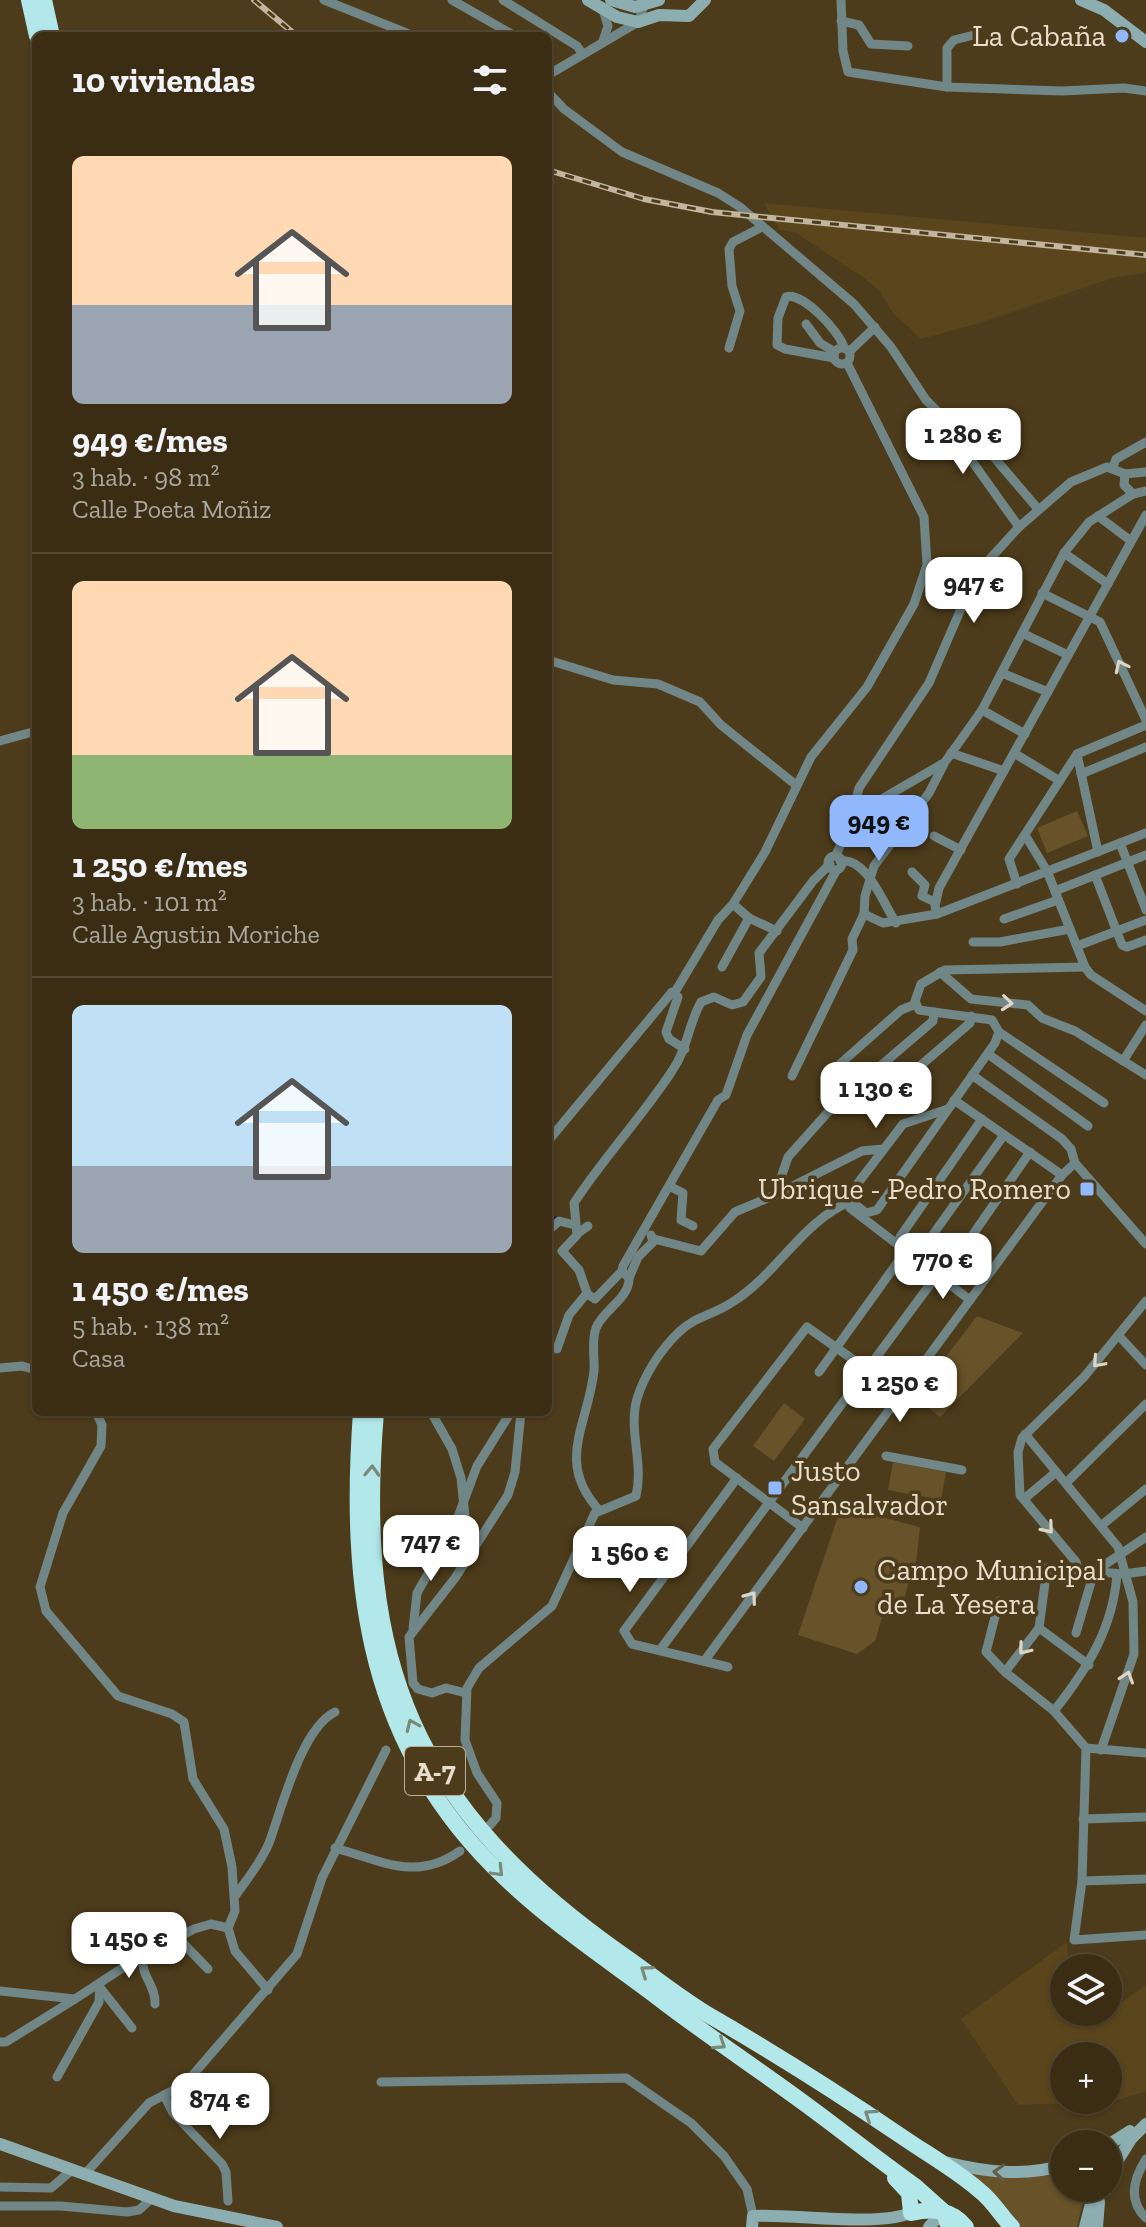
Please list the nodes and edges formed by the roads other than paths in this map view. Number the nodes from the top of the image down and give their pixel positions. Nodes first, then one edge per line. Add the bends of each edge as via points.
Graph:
1 (29, 0) edge
2 (44, 0) edge
3 (324, 0) edge
4 (452, 0) edge
5 (503, 0) edge
6 (588, 0) edge
7 (662, 0) edge
8 (841, 0) edge
9 (1081, 0) edge
10 (1102, 0) edge
11 (702, 2) edge
12 (607, 5) edge
13 (644, 6) junction
14 (676, 16) junction
15 (841, 21) junction
16 (638, 22) junction
17 (1146, 31) edge
18 (36, 32) edge
19 (51, 32) edge
20 (404, 32) edge
21 (508, 32) edge
22 (549, 32) edge
23 (552, 34) edge
24 (974, 35) dead end
25 (603, 42) junction
26 (1146, 42) edge
27 (908, 46) dead end
28 (582, 53) junction
29 (552, 72) edge
30 (947, 87) junction
31 (1146, 91) edge
32 (552, 97) edge
33 (762, 227) junction
34 (806, 324) dead end
35 (875, 327) junction
36 (729, 348) dead end
37 (841, 352) junction
38 (951, 423) junction
39 (1146, 442) edge
40 (1113, 467) junction
41 (1146, 472) edge
42 (1125, 474) junction
43 (1146, 491) edge
44 (1133, 494) junction
45 (1038, 509) junction
46 (1146, 515) edge
47 (1098, 516) junction
48 (1019, 527) junction
49 (1131, 541) junction
50 (1064, 553) junction
51 (1108, 584) junction
52 (1042, 593) junction
53 (1089, 617) junction
54 (1022, 633) junction
55 (1068, 655) junction
56 (552, 661) edge
57 (1002, 673) junction
58 (1048, 692) junction
59 (982, 710) junction
60 (1146, 723) edge
61 (32, 732) edge
62 (1025, 734) junction
63 (0, 741) edge
64 (1146, 747) edge
65 (951, 753) junction
66 (1014, 753) junction
67 (1077, 754) junction
68 (945, 762) junction
69 (1004, 771) junction
70 (1081, 774) junction
71 (1060, 781) junction
72 (796, 785) junction
73 (875, 804) junction
74 (859, 806) junction
75 (902, 827) junction
76 (1146, 833) edge
77 (1025, 835) junction
78 (934, 836) dead end
79 (1120, 843) junction
80 (961, 850) junction
81 (1098, 852) junction
82 (1146, 855) edge
83 (835, 863) junction
84 (1127, 863) junction
85 (1047, 871) junction
86 (912, 872) dead end
87 (1095, 875) junction
88 (869, 882) junction
89 (1017, 884) junction
90 (1057, 895) junction
91 (935, 902) junction
92 (733, 904) junction
93 (1146, 910) edge
94 (864, 914) junction
95 (937, 914) junction
96 (749, 918) junction
97 (894, 919) junction
98 (1004, 919) dead end
99 (1146, 920) edge
100 (1070, 929) junction
101 (777, 931) junction
102 (1116, 931) junction
103 (1146, 940) edge
104 (973, 942) dead end
105 (1077, 946) junction
106 (722, 967) dead end
107 (1085, 967) junction
108 (940, 972) junction
109 (675, 992) junction
110 (916, 1004) junction
111 (1146, 1011) edge
112 (934, 1012) junction
113 (971, 1016) junction
114 (1146, 1025) edge
115 (999, 1032) junction
116 (685, 1049) junction
117 (988, 1054) junction
118 (1123, 1061) junction
119 (972, 1075) junction
120 (1146, 1075) edge
121 (792, 1076) dead end
122 (850, 1092) dead end
123 (954, 1100) junction
124 (1104, 1103) dead end
125 (871, 1108) dead end
126 (948, 1109) junction
127 (982, 1119) junction
128 (1088, 1126) dead end
129 (1004, 1135) junction
130 (552, 1136) edge
131 (883, 1149) junction
132 (1030, 1152) junction
133 (1075, 1163) junction
134 (1062, 1175) junction
135 (669, 1186) junction
136 (775, 1195) junction
137 (851, 1201) junction
138 (588, 1226) dead end
139 (693, 1226) dead end
140 (552, 1227) edge
141 (576, 1229) junction
142 (640, 1237) junction
143 (900, 1237) dead end
144 (654, 1239) junction
145 (1146, 1244) edge
146 (924, 1247) dead end
147 (905, 1252) junction
148 (951, 1266) dead end
149 (625, 1274) junction
150 (937, 1275) junction
151 (587, 1294) junction
152 (970, 1300) junction
153 (1146, 1301) edge
154 (1119, 1336) junction
155 (838, 1346) junction
156 (557, 1349) dead end
157 (1146, 1365) edge
158 (0, 1368) edge
159 (32, 1369) edge
160 (869, 1369) junction
161 (819, 1372) dead end
162 (902, 1394) junction
163 (1146, 1404) edge
164 (98, 1416) edge
165 (361, 1416) edge
166 (376, 1416) edge
167 (433, 1416) edge
168 (508, 1416) edge
169 (521, 1416) edge
170 (1025, 1434) junction
171 (886, 1456) dead end
172 (962, 1470) dead end
173 (1056, 1472) junction
174 (737, 1478) junction
175 (1066, 1483) junction
176 (1146, 1489) edge
177 (1024, 1499) junction
178 (770, 1502) junction
179 (462, 1506) junction
180 (599, 1510) junction
181 (1102, 1525) junction
182 (803, 1528) junction
183 (1146, 1537) edge
184 (440, 1552) junction
185 (1119, 1552) junction
186 (469, 1555) junction
187 (1079, 1571) junction
188 (1146, 1571) edge
189 (1094, 1572) junction
190 (1121, 1574) junction
191 (999, 1601) dead end
192 (1133, 1602) junction
193 (1146, 1605) edge
194 (1039, 1628) junction
195 (413, 1629) junction
196 (1076, 1633) dead end
197 (660, 1650) junction
198 (705, 1660) junction
199 (1089, 1665) junction
200 (728, 1667) dead end
201 (1005, 1672) junction
202 (466, 1693) junction
203 (1054, 1711) junction
204 (335, 1712) dead end
205 (1086, 1748) junction
206 (386, 1750) dead end
207 (1101, 1750) junction
208 (1146, 1753) edge
209 (1146, 1817) edge
210 (1083, 1819) junction
211 (490, 1825) dead end
212 (335, 1848) junction
213 (460, 1851) dead end
214 (1146, 1879) edge
215 (1082, 1881) junction
216 (236, 1895) junction
217 (228, 1928) junction
218 (1146, 1935) edge
219 (178, 1938) junction
220 (143, 1956) junction
221 (208, 1969) dead end
222 (101, 1986) junction
223 (268, 1990) junction
224 (0, 1991) edge
225 (41, 1995) junction
226 (75, 1999) junction
227 (155, 2004) dead end
228 (51, 2014) junction
229 (132, 2028) dead end
230 (0, 2042) edge
231 (57, 2077) dead end
232 (381, 2082) dead end
233 (164, 2095) junction
234 (1146, 2118) edge
235 (1146, 2124) edge
236 (1130, 2131) junction
237 (1122, 2136) edge
238 (1122, 2143) edge
239 (0, 2144) edge
240 (868, 2153) junction
241 (1122, 2153) edge
242 (934, 2159) junction
243 (1146, 2159) edge
244 (1050, 2168) edge
245 (79, 2172) junction
246 (0, 2187) edge
247 (152, 2198) junction
248 (228, 2201) dead end
249 (1091, 2202) edge
250 (1101, 2202) edge
251 (0, 2206) edge
252 (911, 2213) junction
253 (1146, 2218) edge
254 (946, 2220) edge
255 (753, 2222) edge
256 (277, 2227) edge
257 (929, 2227) edge
258 (966, 2227) edge
259 (1012, 2227) edge
260 (1085, 2227) edge
261 (1097, 2227) edge

1 - 18 highway
2 - 19 highway
3 - 20 street
4 - 21 street
5 - 22 street
6 - 12 street
7 - 13 street
7 - 14 street
8 - 15 street
9 - 26 street via 1104,10
10 - 17 street
11 - 14 street via 689,16
12 - 13 street
12 - 16 street
12 - 25 street
13 - 16 street
14 - 16 street
15 - 27 street via 859,25 871,44
15 - 30 street via 848,72
16 - 25 street
23 - 28 street
24 - 30 street via 954,40 947,48
25 - 28 street
28 - 29 street
30 - 31 street
32 - 33 street via 610,145 730,199
33 - 35 street
33 - 36 street via 729,249 740,311
34 - 37 street via 820,343
35 - 37 street
35 - 38 street via 926,400
37 - 37 street via 842,337 802,298 786,297 777,345 825,359
37 - 72 street via 838,363 847,363 924,517 927,565 914,604 867,687 829,732
38 - 45 street via 975,435
38 - 48 street via 949,429
39 - 40 street via 1116,459
40 - 42 street
40 - 45 street via 1081,476
41 - 42 street
42 - 44 street via 1124,485
43 - 44 street
44 - 47 street
45 - 48 street
46 - 49 street
47 - 49 street
47 - 50 street
48 - 74 street via 976,574 929,683 859,788
49 - 51 street
50 - 51 street
50 - 52 street
51 - 53 street
52 - 53 street
52 - 54 street
53 - 55 street
60 -> 53 street via 1100,622
54 - 55 street
54 - 57 street
55 - 58 street
56 - 72 street via 613,680 658,684 700,702
57 - 58 street
57 - 59 street
58 - 62 street
59 - 62 street
59 - 65 street
60 - 67 street
61 - 63 street
62 - 66 street
64 - 70 street
65 - 68 street
65 - 69 street
66 - 69 street
66 - 71 street
67 - 70 street
67 - 71 street
68 - 73 street
68 - 75 street via 914,818
69 - 80 street
70 - 81 street
71 - 77 street
72 - 92 street
73 - 74 street
73 - 75 street
74 - 83 street via 849,809 853,817
75 - 88 street
76 - 79 street
77 - 85 street
77 - 89 street via 1009,859
78 - 80 street
79 - 81 street
79 - 84 street
80 - 91 street
81 - 85 street
82 - 84 street
83 - 88 street via 859,863
83 - 101 street via 813,881
83 - 135 street via 747,1035 726,1095 718,1100
84 - 87 street
84 - 93 street
85 - 89 street
85 - 90 street
86 - 91 street via 925,885 922,896
87 - 90 street
87 - 102 street
88 - 94 street
88 - 97 street
89 - 95 street
90 - 98 street
90 - 100 street
91 - 95 street
92 - 96 street
92 - 109 street
94 - 97 street via 883,923
94 - 121 street via 852,939 853,950
95 - 97 street
96 - 101 street
96 - 106 street
99 - 102 street
100 - 104 street
100 - 105 street
101 - 116 street via 759,953 761,977 743,1002 705,999
102 - 103 street via 1125,947
102 - 105 street
105 - 107 street
107 - 108 street
107 - 111 street
108 - 110 street via 921,984
108 -> 118 street via 971,999 1028,1005 1042,1018
109 - 116 street via 678,997 666,1032
109 - 130 street
110 - 112 street
110 - 136 street via 901,1010 835,1068 829,1111 788,1157
112 - 113 street
112 - 122 street via 933,1021
113 - 115 street via 992,1020
113 - 125 street via 970,1023
114 - 118 street
115 - 117 street
115 - 124 street
116 - 141 street via 574,1203
117 - 119 street
117 - 128 street
118 - 120 street
119 - 123 street
119 - 133 street via 1062,1139
123 - 126 street
123 - 127 street
126 - 131 street via 903,1124
126 - 137 street via 877,1210 866,1213
127 - 129 street
127 - 143 street
129 - 132 street
129 - 146 street
131 - 136 street via 862,1151
131 - 137 street
132 - 134 street
132 - 148 street
133 - 134 street
133 - 145 street
134 - 152 street
135 - 139 street via 683,1193 681,1220
135 - 142 street
136 - 144 street via 735,1212 701,1251
137 - 147 street via 854,1214
137 - 180 street via 817,1222 731,1303 696,1318 668,1345 637,1400 636,1496
138 - 141 street
140 - 141 street via 559,1221
141 - 151 street via 562,1251 579,1270
142 - 144 street
142 - 149 street
144 - 149 street
147 - 150 street
147 - 155 street
149 - 151 street via 595,1299
149 - 180 street via 627,1291 603,1314 593,1339 594,1370 576,1454 580,1487
150 - 152 street
150 - 160 street
151 - 156 street via 569,1315
152 - 162 street
153 - 154 street
154 - 157 street
154 -> 170 street
155 - 160 street
155 - 161 street
155 - 174 street via 816,1330 807,1327 800,1332 712,1452 715,1462
158 - 159 street
160 - 162 street
160 - 178 street
162 - 182 street
163 - 175 street
164 - 216 street via 101,1446 63,1513 40,1587 42,1603 118,1696 184,1722 187,1761 224,1829
165 -> 240 highway, A-7 via 357,1522 362,1593 379,1679 404,1745 447,1814 504,1878 588,1948
242 -> 166 highway, A-7 via 605,1942 527,1879 478,1829 431,1764 403,1706 380,1620 372,1522
167 - 179 street via 457,1465
168 - 179 street via 477,1466
169 - 186 street via 508,1495
170 - 173 street
170 - 177 street via 1018,1452
171 - 172 street
173 - 175 street
173 - 177 street
174 - 178 street
174 - 197 street via 626,1628 628,1642
175 - 181 street
176 - 181 street
177 -> 187 street
178 - 182 street
178 - 197 street
179 - 184 street
179 - 186 street
180 - 202 street via 552,1606 479,1668
181 - 185 street
198 -> 182 street
183 - 185 street
184 - 186 street via 459,1546
184 - 195 street via 417,1593
185 - 189 street
185 - 190 street
186 - 195 street
187 - 189 street
187 - 194 street via 1047,1568
188 - 190 street
189 - 190 street
189 - 196 street
190 - 192 street
190 - 199 street via 1106,1630
191 - 201 street via 986,1652
192 - 193 street
207 -> 192 street via 1134,1654
194 - 199 street
194 -> 201 street
195 - 202 street via 408,1649 415,1686 426,1693 446,1688
197 - 198 street
198 - 200 street
199 - 203 street
201 - 203 street
202 - 211 street via 467,1747 497,1803
203 - 205 street
204 - 216 street via 314,1735 276,1815 269,1844
205 - 207 street
205 - 210 street
206 - 212 street
207 - 208 street
209 - 210 street
210 - 215 street
212 - 213 street via 418,1869
212 - 223 street via 297,1954
214 - 215 street
215 - 218 street via 1074,1940
216 - 217 street
217 - 219 street via 202,1925
217 - 223 street via 235,1951
219 - 220 street
219 - 221 street
220 - 222 street
220 - 227 street via 143,1971 156,1991
222 - 226 street
222 - 229 street
222 - 231 street
223 - 233 street via 185,2084
224 - 225 street
225 - 226 street
225 - 228 street via 49,2000
226 - 228 street
228 - 230 street
232 - 255 street via 626,2078 691,2123 724,2156 747,2189
233 - 245 street via 149,2103
233 - 248 street via 173,2113 222,2164
234 - 236 street
235 - 241 street
236 - 237 street
236 - 238 street
239 - 245 street
240 - 252 highway via 904,2186
240 - 254 highway via 915,2186
244 -> 242 street via 995,2172
242 - 259 highway via 986,2196
243 - 253 street via 1134,2192
245 - 246 street via 51,2188
245 - 247 street
247 - 251 street via 139,2210 127,2212
247 - 256 street
249 - 260 street
250 - 261 street
252 - 254 highway
252 - 255 street via 889,2222
254 - 257 street via 937,2218
254 - 258 highway via 953,2215

